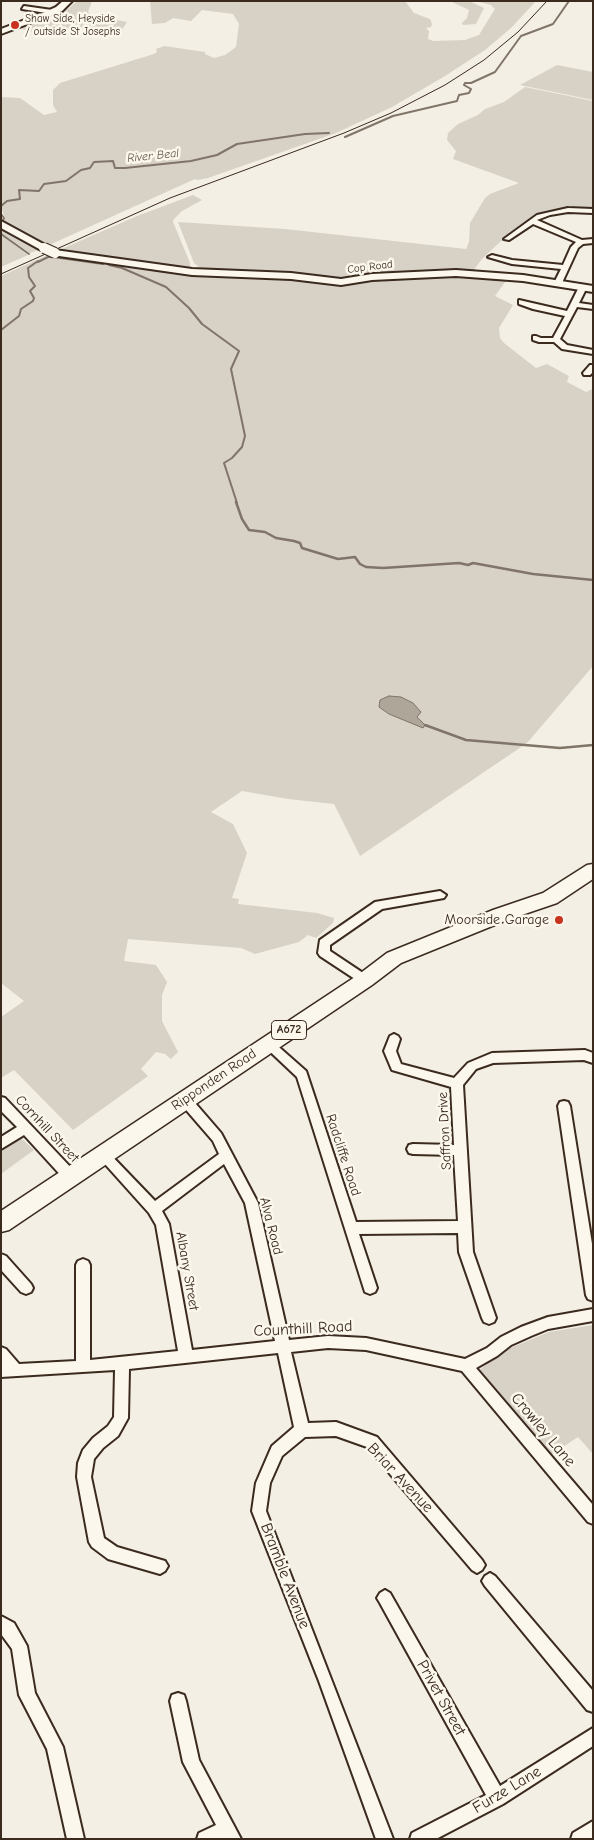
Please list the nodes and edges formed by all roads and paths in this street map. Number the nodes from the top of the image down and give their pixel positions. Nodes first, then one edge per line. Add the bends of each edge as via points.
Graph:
1 (68, 1) edge
2 (24, 8) dead end
3 (52, 12) junction
4 (1, 32) edge
5 (593, 210) edge
6 (533, 221) junction
7 (1, 224) edge
8 (507, 239) dead end
9 (593, 241) edge
10 (581, 242) junction
11 (492, 256) dead end
12 (564, 267) junction
13 (558, 283) junction
14 (588, 288) edge
15 (521, 301) dead end
16 (573, 304) junction
17 (593, 306) edge
18 (568, 314) junction
19 (536, 338) dead end
20 (556, 340) junction
21 (593, 352) edge
22 (593, 870) edge
23 (440, 895) dead end
24 (365, 980) junction
25 (394, 1039) dead end
26 (268, 1044) junction
27 (593, 1058) edge
28 (457, 1084) junction
29 (186, 1100) junction
30 (1, 1102) edge
31 (564, 1106) dead end
32 (25, 1128) junction
33 (1, 1144) edge
34 (413, 1149) dead end
35 (461, 1150) junction
36 (102, 1154) junction
37 (227, 1155) junction
38 (71, 1177) junction
39 (154, 1209) junction
40 (1, 1223) edge
41 (465, 1227) junction
42 (351, 1228) junction
43 (1, 1260) edge
44 (84, 1265) dead end
45 (26, 1288) dead end
46 (370, 1288) dead end
47 (593, 1295) edge
48 (593, 1315) edge
49 (489, 1318) dead end
50 (282, 1347) junction
51 (1, 1353) edge
52 (186, 1355) junction
53 (122, 1364) junction
54 (466, 1366) junction
55 (83, 1368) junction
56 (1, 1371) edge
57 (17, 1371) junction
58 (302, 1430) junction
59 (593, 1517) edge
60 (477, 1564) dead end
61 (160, 1566) dead end
62 (490, 1581) dead end
63 (385, 1598) dead end
64 (1, 1624) edge
65 (178, 1701) dead end
66 (593, 1704) edge
67 (593, 1736) edge
68 (497, 1798) junction
69 (593, 1829) edge
70 (230, 1833) edge
71 (76, 1839) edge
72 (205, 1839) edge
73 (385, 1839) edge
74 (418, 1839) edge
75 (579, 1839) edge

1 - 3 main road
2 - 3 street
3 - 4 main road
5 - 6 street via 548,212
6 - 8 street
6 - 10 street
7 - 13 street, Cop Road, bridge via 54,253 192,272 291,276 341,282 372,277 456,273
9 - 10 street
10 - 12 street
11 - 12 street via 512,262
12 - 13 street
13 - 14 street, Cop Road
14 - 16 street
15 - 18 street
16 - 17 street
16 - 18 street
18 - 20 street
19 - 20 street
20 - 21 street via 565,347
22 - 24 main road, Ripponden Road / A672 via 550,898 394,958
23 - 24 street via 379,905 324,943 324,953
24 - 26 main road, Ripponden Road / A672
25 - 28 street via 390,1051 396,1067
26 - 29 main road, Ripponden Road / A672
26 - 42 street, Radcliffe Road via 302,1074
27 - 28 street, Saffron Drive via 586,1055 492,1058 472,1066
28 - 35 street, Saffron Drive
29 - 36 main road, Ripponden Road / A672
29 - 37 street, Alva Road via 218,1137
30 - 32 street, Cornhill Street
31 - 47 street
32 - 33 street
32 - 38 street, Cornhill Street
34 - 35 street
35 - 41 street, Saffron Drive
36 - 38 main road, Ripponden Road / A672
36 - 39 street, Albany Street
37 - 39 street
37 - 50 street, Alva Road via 251,1203
38 - 40 main road, Ripponden Road / A672
39 - 52 street, Albany Street via 162,1224
41 - 42 street
41 - 49 street, Saffron Drive via 466,1252
42 - 46 street, Radcliffe Road
43 - 45 street
44 - 55 street
48 - 54 street via 526,1331
50 - 52 street, Counthill Road
50 - 54 street, Counthill Road via 349,1342
50 - 58 street, Alva Road
51 - 57 street
52 - 53 street, Counthill Road
53 - 55 street, Counthill Road
53 - 61 street via 121,1418 85,1463 84,1477 97,1542 113,1554
54 - 59 street, Crowley Lane
55 - 57 street, Counthill Road
56 - 57 street, Counthill Road
58 - 60 street, Briar Avenue via 336,1429 372,1442
58 - 73 street, Bramble Avenue via 277,1451 263,1483 259,1511
62 - 66 street
63 - 68 street, Privet Street
64 - 71 street via 19,1646 27,1695 55,1747
65 - 70 street via 190,1762
67 - 68 street, Furze Lane
68 - 74 street, Furze Lane
69 - 75 street
70 - 72 street

